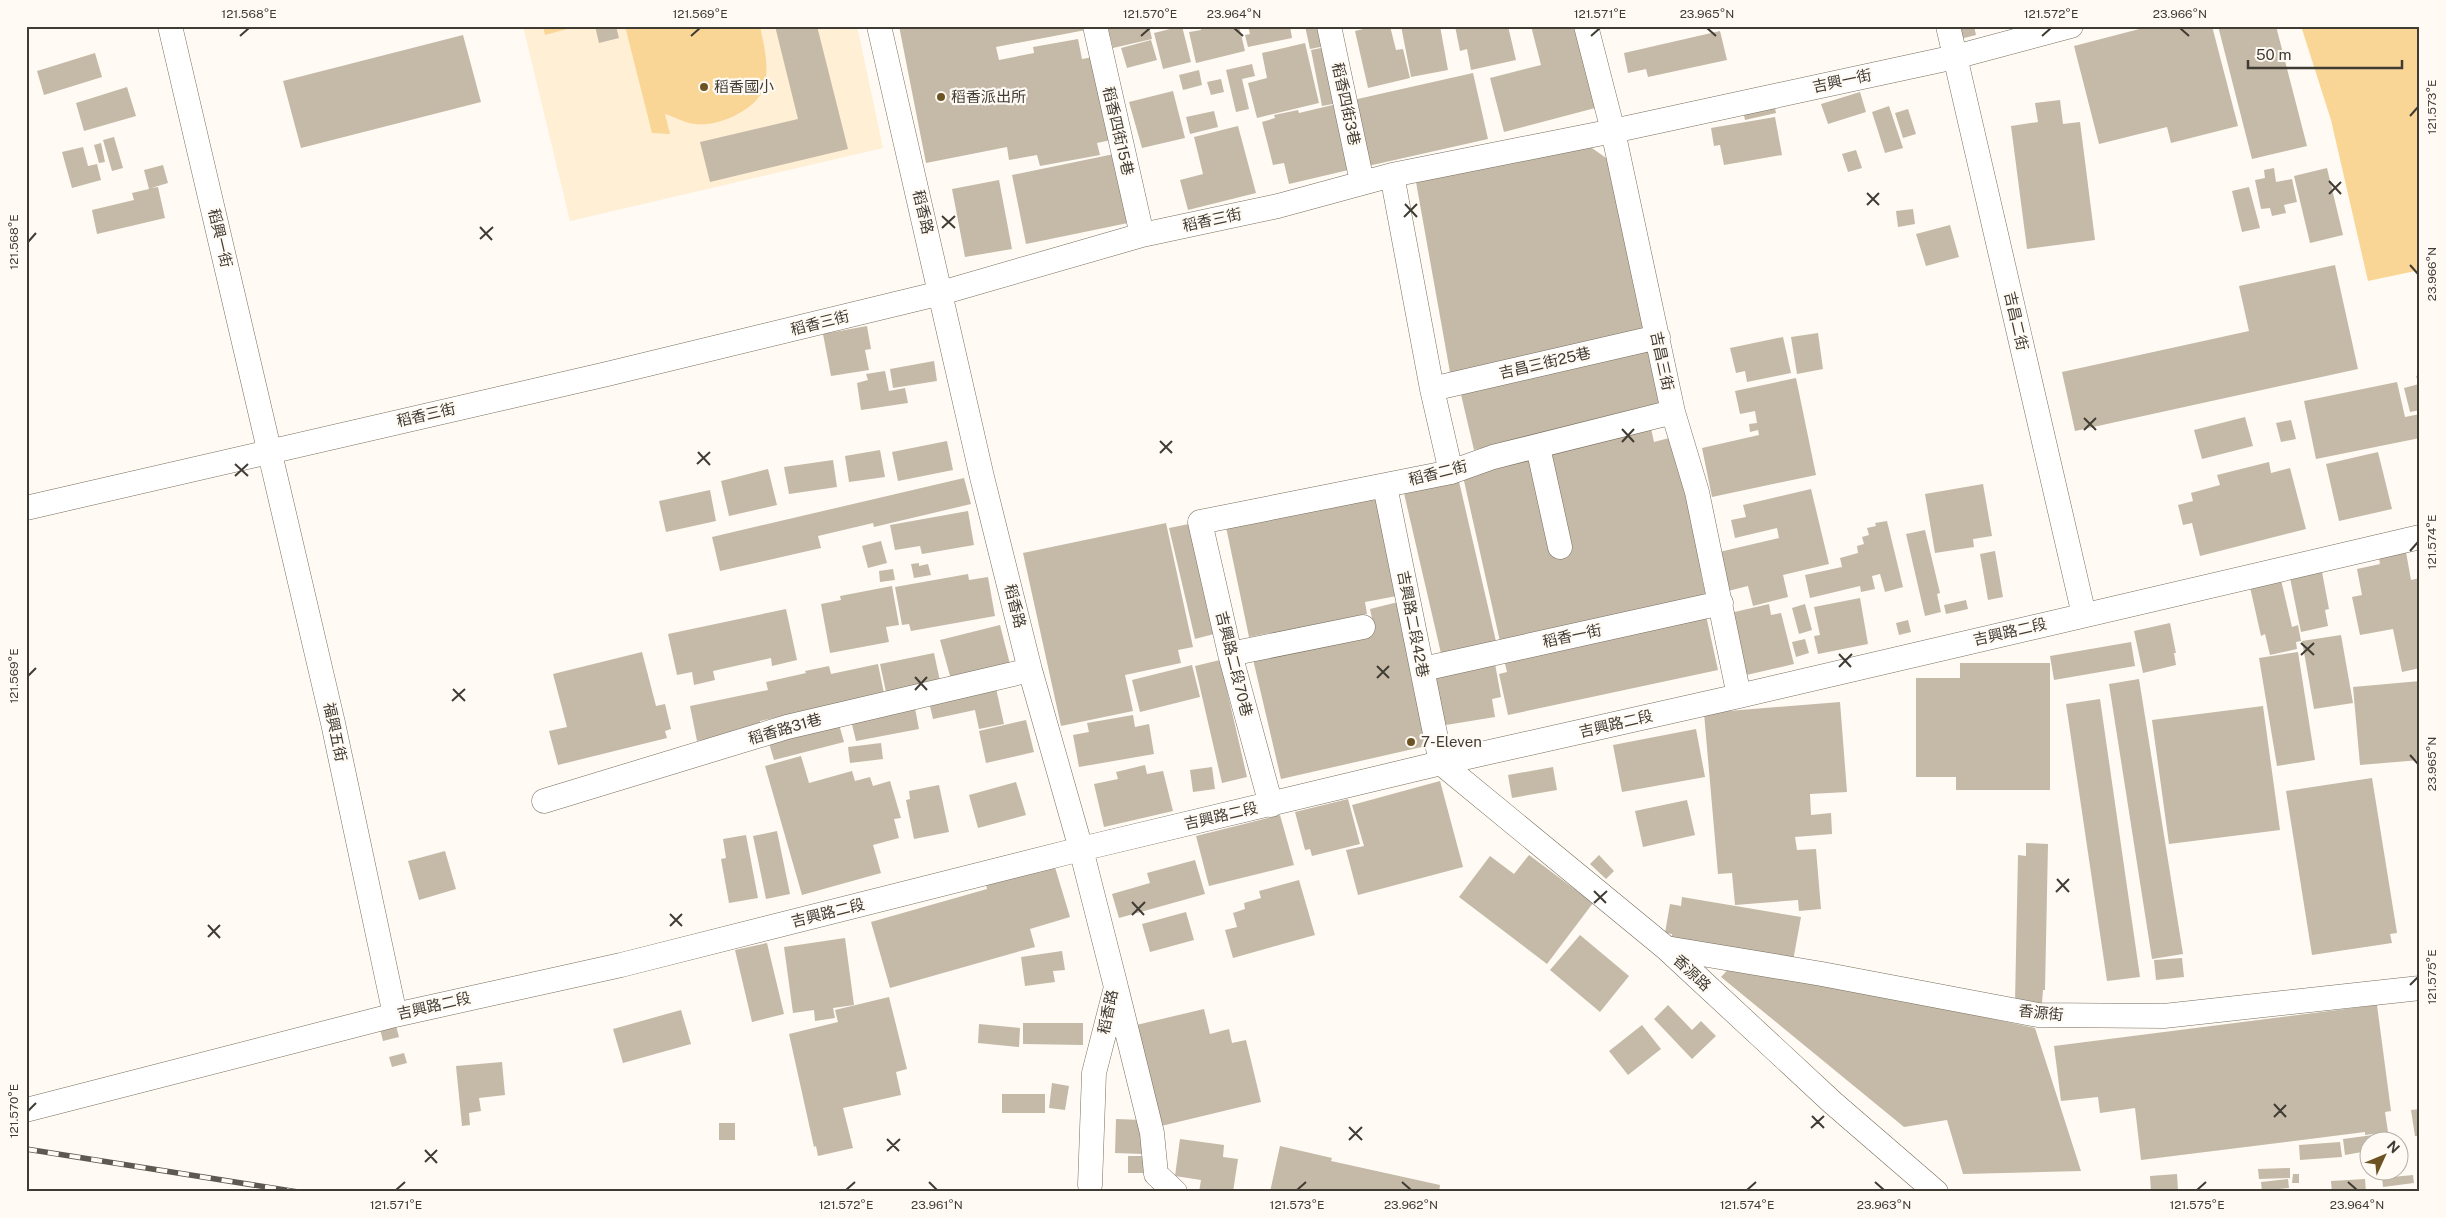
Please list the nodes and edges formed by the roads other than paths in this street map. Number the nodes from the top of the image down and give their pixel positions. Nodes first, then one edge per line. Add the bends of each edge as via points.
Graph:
1 (170, 26) edge
2 (880, 26) edge
3 (1095, 26) edge
4 (1329, 26) edge
5 (1586, 26) edge
6 (1948, 26) edge
7 (2071, 26) edge
8 (1955, 57) junction
9 (1612, 131) junction
10 (1392, 175) junction
11 (1362, 182) junction
12 (1142, 235) junction
13 (942, 293) junction
14 (1658, 337) junction
15 (1432, 389) junction
16 (1673, 412) junction
17 (1538, 447) junction
18 (271, 450) junction
19 (1451, 472) junction
20 (1386, 486) junction
21 (26, 508) edge
22 (1200, 522) joint
23 (2420, 537) edge
24 (1560, 547) dead end
25 (1721, 603) junction
26 (2084, 615) junction
27 (1363, 627) dead end
28 (1230, 654) junction
29 (1422, 669) junction
30 (1030, 670) junction
31 (1739, 696) junction
32 (1441, 763) junction
33 (544, 801) dead end
34 (1271, 805) junction
35 (1081, 849) junction
36 (1666, 948) junction
37 (1116, 987) junction
38 (2420, 988) edge
39 (395, 1015) junction
40 (26, 1110) edge
41 (1090, 1185) dead end
42 (1175, 1192) edge
43 (1936, 1192) edge

1 - 18 street, 稻興一街
2 - 13 street, 稻香路
3 - 12 street, 稻香四街15巷
4 - 11 street, 稻香四街3巷
5 - 9 street, 吉昌三街
6 - 8 street, 吉昌二街
7 - 8 street, 吉興一街
8 - 9 street, 吉興一街
8 - 26 street, 吉昌二街
9 - 10 street, 稻香三街
9 - 14 street, 吉昌三街
10 - 11 street, 稻香三街
10 - 15 street
11 - 12 street, 稻香三街 via 1278,206
12 - 13 street, 稻香三街
13 - 18 street, 稻香三街 via 607,374
13 - 30 street, 稻香路 via 982,477
14 - 15 street, 吉昌三街25巷
14 - 16 street, 吉昌三街
15 - 19 street
16 - 17 street, 稻香二街
16 - 25 street, 吉昌三街 via 1697,492
17 - 19 street, 稻香二街 via 1493,457
17 - 24 street
18 - 21 street, 稻香三街
18 - 39 street, 福興五街
19 - 20 street, 稻香二街
20 - 22 street, 稻香二街
20 - 29 street, 吉興路二段42巷
22 - 28 street, 吉興路二段70巷
23 - 26 street, 吉興路二段
25 - 29 street, 稻香一街
25 - 31 street, 吉昌三街
26 - 31 street, 吉興路二段
27 - 28 street
28 - 34 street, 吉興路二段70巷
29 - 32 street, 吉興路二段42巷
30 - 33 street, 稻香路31巷 via 787,727
30 - 35 street, 稻香路
31 - 32 street, 吉興路二段
32 - 34 street, 吉興路二段
32 - 36 street, 香源路
34 - 35 street, 吉興路二段
35 - 37 street, 稻香路
35 - 39 street, 吉興路二段 via 621,965
36 - 38 street, 香源街 via 2038,1015 2164,1016
36 - 43 street, 香源路 via 1833,1104
37 - 41 street, 稻香路 via 1094,1073
37 - 42 street via 1152,1134 1156,1174
39 - 40 street, 吉興路二段

